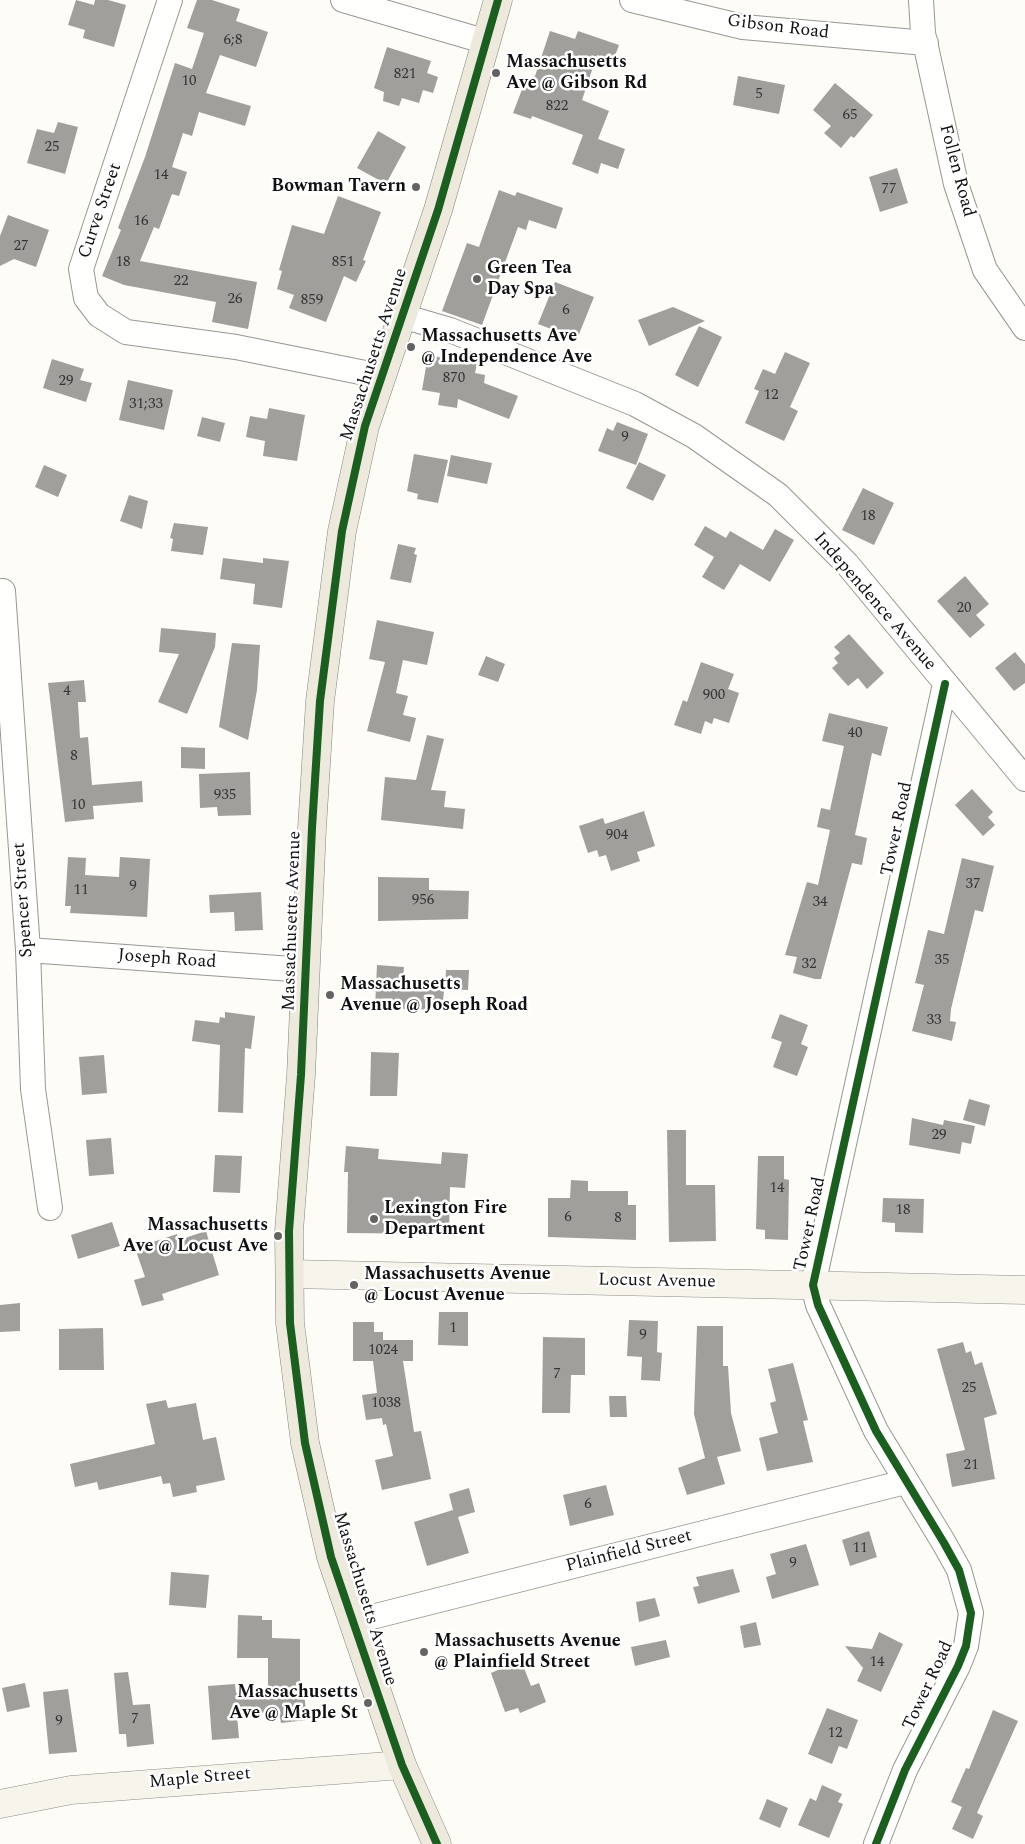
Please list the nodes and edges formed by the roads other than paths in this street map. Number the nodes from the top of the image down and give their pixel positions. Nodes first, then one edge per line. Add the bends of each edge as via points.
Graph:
1 (170, 0) edge
2 (343, 0) edge
3 (498, 0) edge
4 (632, 0) edge
5 (921, 0) edge
6 (487, 42) junction
7 (926, 43) junction
8 (402, 316) junction
9 (1025, 328) edge
10 (380, 376) junction
11 (3, 591) dead end
12 (945, 684) junction
13 (1025, 779) edge
14 (28, 950) junction
15 (306, 970) junction
16 (50, 1208) dead end
17 (290, 1274) junction
18 (813, 1286) junction
19 (1025, 1290) edge
20 (905, 1482) junction
21 (352, 1622) junction
22 (402, 1765) junction
23 (0, 1804) edge
24 (437, 1844) edge
25 (876, 1844) edge

1 - 10 street, Curve Street via 81,268 86,298 99,315 126,332 236,347
2 - 6 street
3 - 6 main road, Massachusetts Avenue
4 - 7 street, Gibson Road via 742,27
5 - 7 street, Follen Road
6 - 8 main road, Massachusetts Avenue via 438,210
7 - 9 street, Follen Road via 956,184 985,270
8 - 10 main road, Massachusetts Avenue
8 - 12 street, Independence Avenue via 450,330 635,404 694,436 778,495 847,564
10 - 15 main road, Massachusetts Avenue via 365,426 342,531 320,701
11 - 14 street, Spencer Street
12 - 13 street, Independence Avenue
12 - 18 street, Tower Road
14 - 15 street, Joseph Road
14 - 16 street, Spencer Street via 33,1089
15 - 17 main road, Massachusetts Avenue via 289,1231
17 - 18 street, Locust Avenue
17 - 21 main road, Massachusetts Avenue via 290,1323 305,1443 331,1557
18 - 19 street, Locust Avenue
18 - 20 street, Tower Road via 818,1305 876,1431
20 - 21 street, Plainfield Street
20 - 25 street, Tower Road via 959,1570 971,1613 966,1646 958,1666 906,1770
21 - 22 main road, Massachusetts Avenue
22 - 23 street, Maple Street via 71,1790
22 - 24 main road, Massachusetts Avenue

